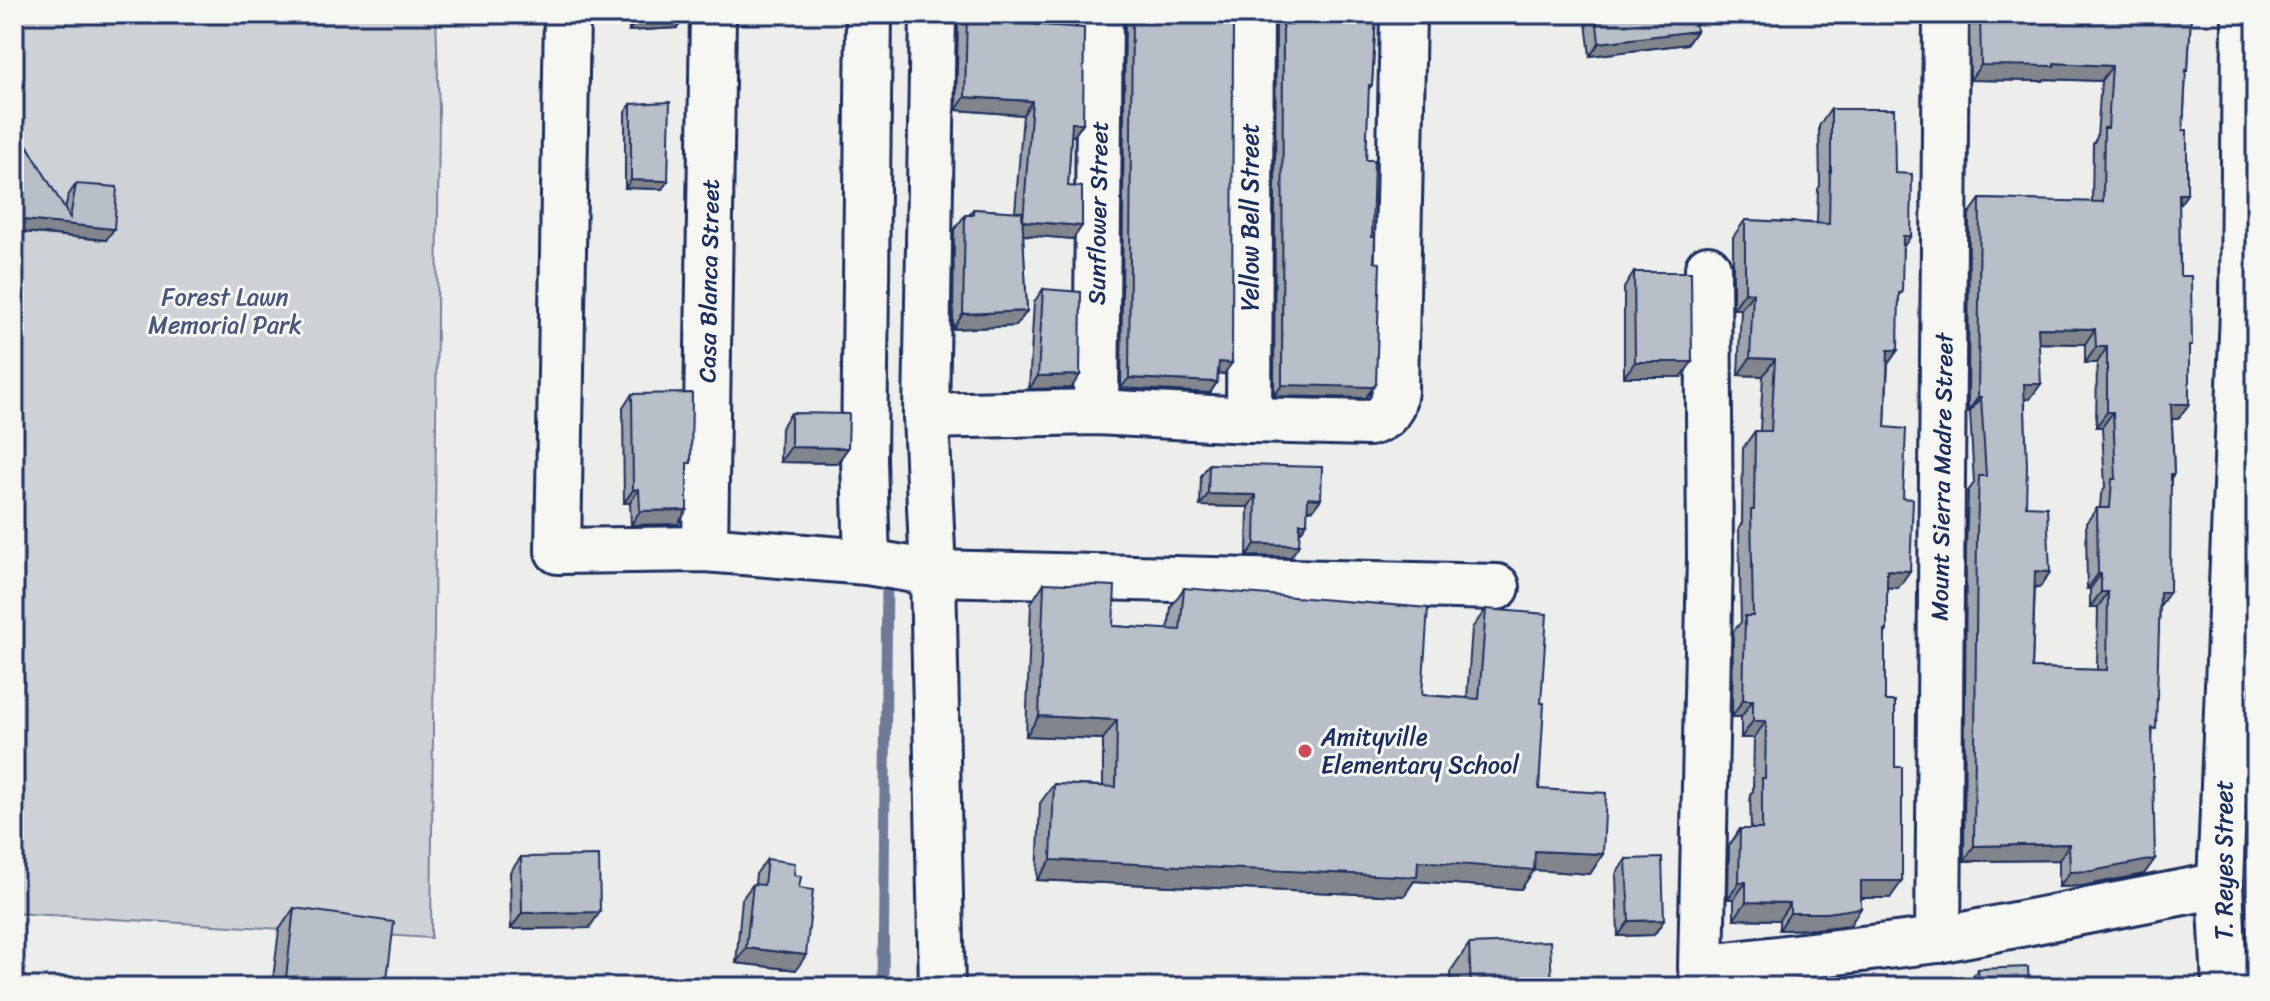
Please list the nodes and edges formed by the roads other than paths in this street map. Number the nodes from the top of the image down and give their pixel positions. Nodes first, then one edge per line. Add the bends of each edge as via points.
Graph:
1 (567, 14) edge
2 (713, 14) edge
3 (869, 14) edge
4 (933, 14) edge
5 (1100, 14) edge
6 (1251, 14) edge
7 (1403, 14) edge
8 (1946, 14) edge
9 (2245, 14) edge
10 (1708, 268) dead end
11 (2250, 308) edge
12 (1096, 412) junction
13 (926, 416) junction
14 (1249, 420) junction
15 (705, 549) junction
16 (867, 562) junction
17 (933, 573) junction
18 (1497, 587) dead end
19 (2220, 885) junction
20 (1938, 940) junction
21 (942, 987) edge
22 (2225, 987) edge

1 - 15 street via 558,551
2 - 15 street, Casa Blanca Street
3 - 16 street
4 - 13 street
5 - 12 street, Sunflower Street
6 - 14 street, Yellow Bell Street
7 - 14 street via 1394,406 1369,423
8 - 20 street, Mount Sierra Madre Street
9 - 11 street, T. Reyes Street
10 - 20 street via 1710,557 1701,968
11 - 19 street, T. Reyes Street
12 - 13 street
12 - 14 street
13 - 17 street
15 - 16 street
16 - 17 street
17 - 18 street
17 - 21 street
19 - 20 street
19 - 22 street, T. Reyes Street

